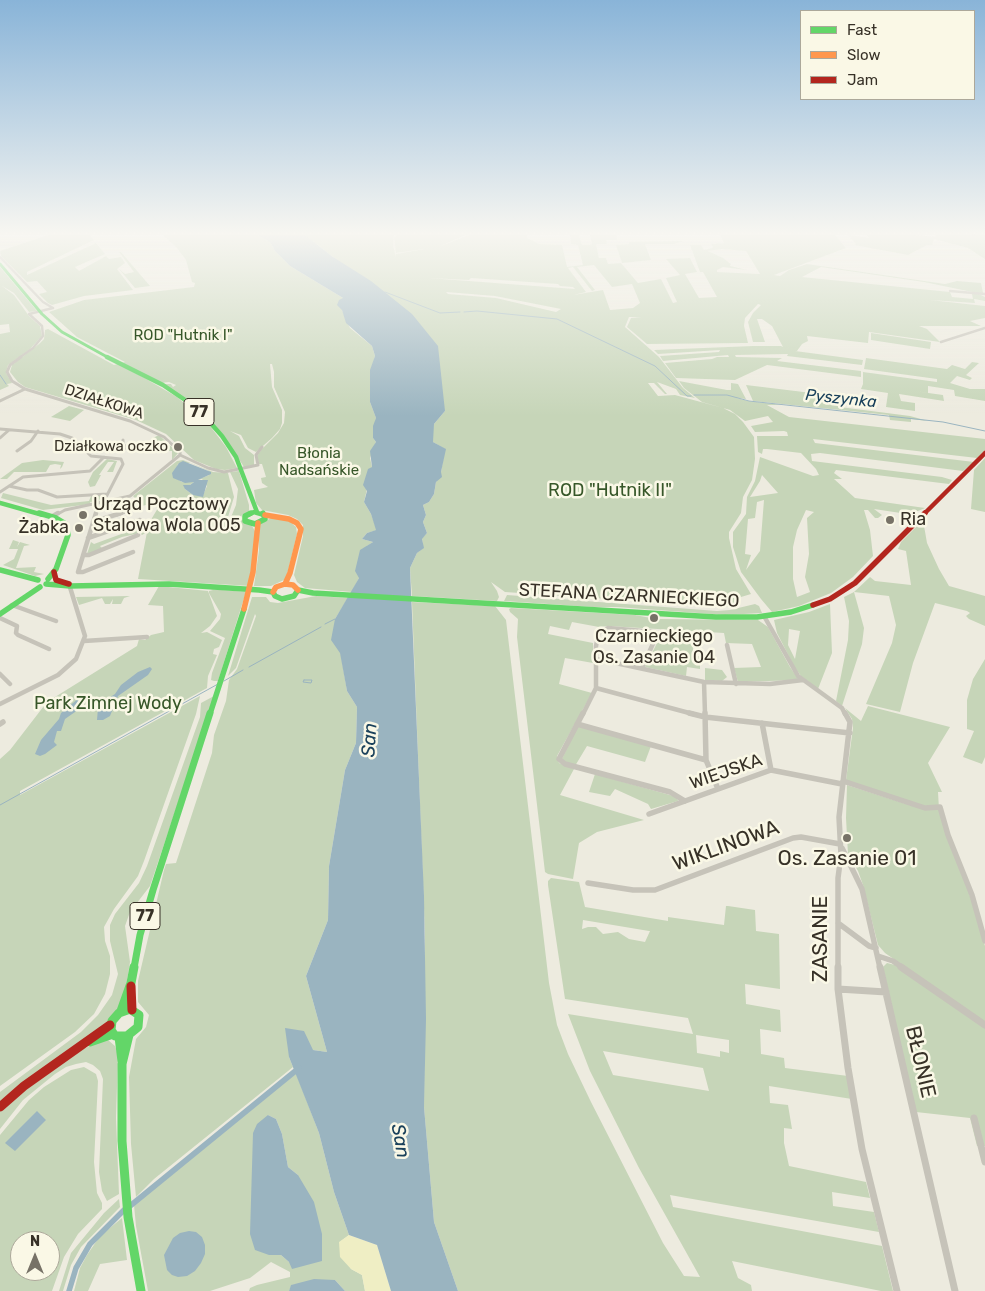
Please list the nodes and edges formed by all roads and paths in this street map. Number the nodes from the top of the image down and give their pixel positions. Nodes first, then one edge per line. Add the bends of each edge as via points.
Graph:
1 (26, 295) edge
2 (37, 295) edge
3 (985, 328) edge
4 (941, 342) dead end
5 (25, 389) junction
6 (0, 401) edge
7 (0, 429) edge
8 (9, 430) junction
9 (38, 431) junction
10 (1, 436) edge
11 (123, 440) dead end
12 (262, 447) dead end
13 (17, 451) dead end
14 (84, 451) junction
15 (985, 453) edge
16 (180, 455) junction
17 (104, 457) junction
18 (9, 486) junction
19 (0, 492) edge
20 (107, 494) junction
21 (0, 502) edge
22 (103, 503) junction
23 (97, 504) junction
24 (125, 512) dead end
25 (254, 512) junction
26 (51, 517) junction
27 (265, 517) junction
28 (140, 520) dead end
29 (94, 522) junction
30 (255, 524) junction
31 (138, 535) dead end
32 (88, 538) junction
33 (133, 552) dead end
34 (83, 555) junction
35 (0, 570) edge
36 (54, 572) junction
37 (42, 582) junction
38 (288, 584) junction
39 (69, 585) junction
40 (274, 590) junction
41 (297, 592) junction
42 (12, 605) junction
43 (0, 614) edge
44 (764, 616) junction
45 (0, 618) edge
46 (56, 622) dead end
47 (147, 637) dead end
48 (84, 641) junction
49 (727, 644) dead end
50 (49, 648) dead end
51 (597, 659) junction
52 (642, 668) junction
53 (0, 674) edge
54 (803, 680) junction
55 (704, 682) junction
56 (10, 684) dead end
57 (736, 684) junction
58 (596, 688) junction
59 (0, 704) edge
60 (705, 717) junction
61 (762, 723) junction
62 (577, 724) junction
63 (850, 733) junction
64 (706, 760) junction
65 (771, 770) junction
66 (842, 783) junction
67 (718, 789) junction
68 (685, 801) junction
69 (649, 814) dead end
70 (840, 844) junction
71 (588, 883) dead end
72 (838, 922) junction
73 (985, 941) edge
74 (876, 948) junction
75 (878, 956) junction
76 (130, 983) junction
77 (838, 989) junction
78 (886, 992) junction
79 (132, 1010) junction
80 (121, 1011) junction
81 (110, 1025) junction
82 (985, 1025) edge
83 (113, 1034) junction
84 (129, 1035) junction
85 (119, 1037) junction
86 (88, 1042) junction
87 (122, 1064) junction
88 (0, 1107) edge
89 (974, 1118) dead end
90 (985, 1162) edge
91 (140, 1291) edge
92 (897, 1291) edge
93 (955, 1291) edge

1 - 25 main road, 77 via 58,329 74,340 167,388 199,411 223,437 240,465
2 - 5 street, DZIAŁKOWA via 54,308 29,314 42,326 43,336 8,369 14,383
3 - 4 street
5 - 6 street
5 - 16 street, DZIAŁKOWA via 130,421 164,437
7 - 8 street
8 - 9 street
8 - 10 street
9 - 13 street
9 - 14 street via 67,436
11 - 14 street via 127,448
12 - 16 street via 256,456 258,465 224,472
14 - 17 street via 91,456
15 - 44 main road, STEFANA CZARNIECKIEGO via 843,592 806,608
16 - 22 street via 132,495
17 - 18 street via 90,471 23,477
17 - 20 street via 118,458 123,462
18 - 19 street
18 - 20 street via 38,490 57,497
20 - 22 street
21 - 26 main road
22 - 23 street
23 - 26 street via 65,510
23 - 29 street
24 - 29 street
25 - 27 main road
25 - 30 main road, 77 via 244,519 246,523
26 - 36 main road via 61,520 68,529
26 - 37 main road via 63,525 65,534 52,569
27 - 30 main road
27 - 38 main road via 282,517 296,522 301,531
28 - 32 street
29 - 32 street
30 - 76 main road, 77 via 255,561 250,592 153,890
31 - 34 street
32 - 34 street
33 - 34 street via 78,572
35 - 37 main road
36 - 37 main road
36 - 39 main road via 56,580
37 - 39 main road
37 - 42 main road
38 - 40 main road
38 - 41 main road via 296,586
39 - 40 main road via 169,584
39 - 48 street via 83,627
40 - 41 main road, STEFANA CZARNIECKIEGO via 275,596 282,599
41 - 44 main road, STEFANA CZARNIECKIEGO via 716,617
42 - 43 main road
42 - 46 street
44 - 54 street, ZASANIE
45 - 50 street via 17,626 16,633
47 - 48 street
48 - 59 street via 73,663 58,675
49 - 57 street
51 - 52 street
51 - 52 street via 597,635 603,630 652,630 656,637
51 - 58 street
52 - 55 street
53 - 56 street
54 - 57 street via 779,684
54 - 63 street, ZASANIE via 842,708 849,719
55 - 57 street
55 - 60 street
58 - 60 street
58 - 62 street
60 - 61 street
60 - 64 street
61 - 63 street
61 - 65 street
62 - 64 street
62 - 68 street via 559,756 560,762 670,792
63 - 66 street, ZASANIE
64 - 67 street
65 - 66 street, WIEJSKA
65 - 67 street, WIEJSKA
66 - 70 street, ZASANIE
66 - 73 street, WIEJSKA via 924,808 940,807
67 - 68 street, WIEJSKA
68 - 69 street, WIEJSKA
70 - 71 street, WIKLINOWA via 793,838 654,890
70 - 72 street, ZASANIE
70 - 74 street, BŁONIE via 862,889
72 - 74 street
72 - 77 street, ZASANIE
74 - 75 street, BŁONIE
75 - 78 street, BŁONIE
75 - 82 street via 893,961
76 - 79 main road, 77
76 - 80 main road, 77
77 - 78 street
77 - 92 street, ZASANIE via 862,1149
78 - 93 street, BŁONIE
79 - 80 main road
79 - 84 main road, 77 via 140,1021
80 - 81 main road, 77
81 - 83 main road
81 - 86 main road
83 - 85 main road
83 - 86 main road
84 - 85 main road
84 - 87 main road, 77
85 - 87 main road, 77
86 - 88 main road via 52,1065
87 - 91 main road, 77 via 124,1176
89 - 90 street

